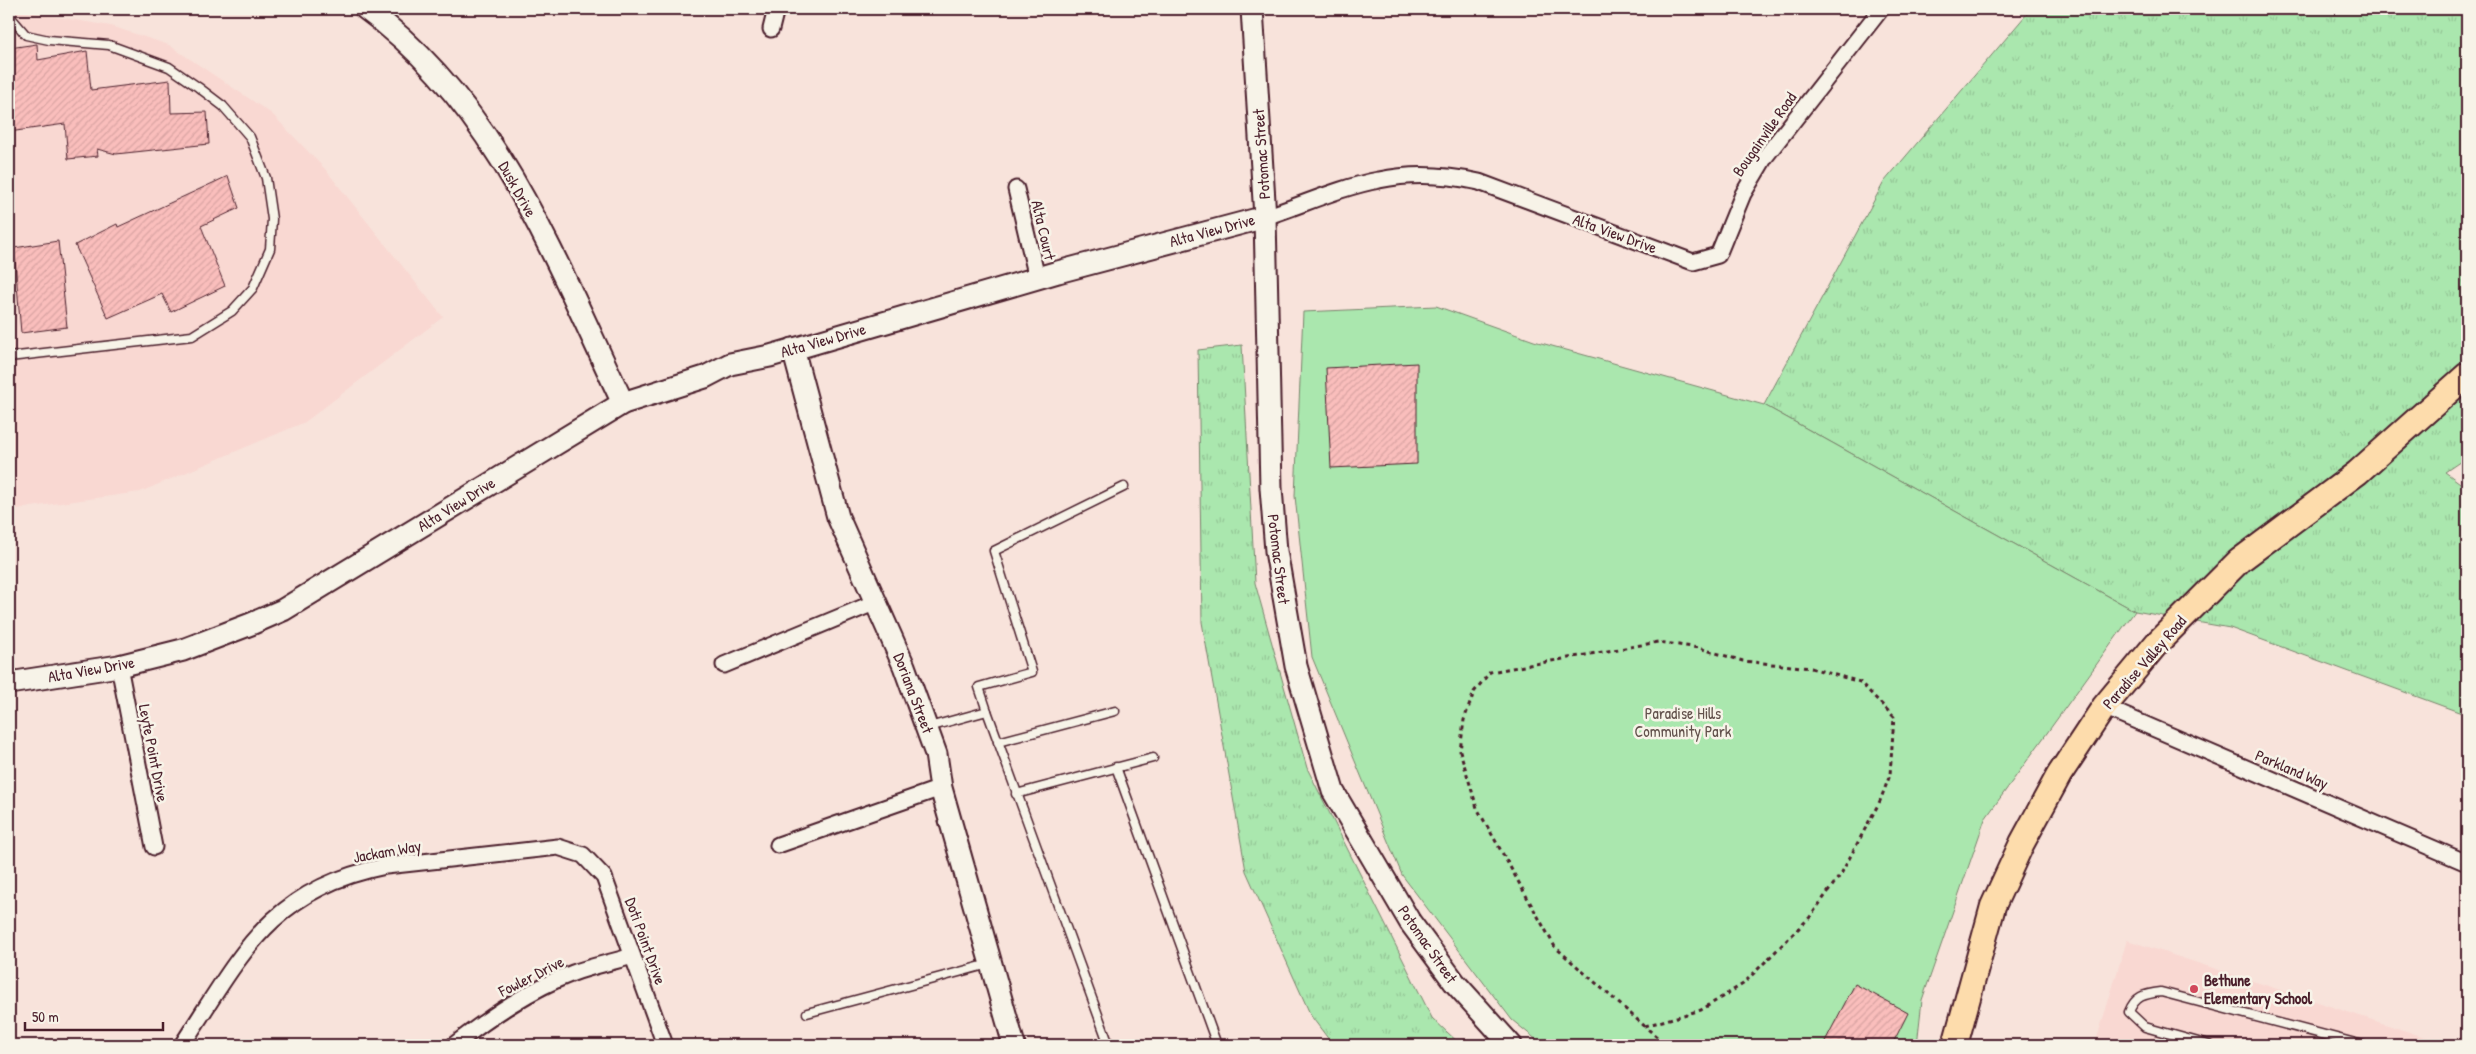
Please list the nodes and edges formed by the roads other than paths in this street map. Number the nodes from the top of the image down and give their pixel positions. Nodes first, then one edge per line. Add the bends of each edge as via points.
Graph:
1 (366, 9) edge
2 (776, 9) edge
3 (1252, 9) edge
4 (1881, 9) edge
5 (9, 14) edge
6 (771, 29) dead end
7 (1016, 189) dead end
8 (1265, 217) junction
9 (1679, 257) joint
10 (1037, 278) junction
11 (793, 349) junction
12 (9, 357) edge
13 (2467, 375) edge
14 (623, 403) junction
15 (1124, 488) dead end
16 (876, 602) junction
17 (724, 665) dead end
18 (119, 666) junction
19 (9, 683) edge
20 (2104, 707) junction
21 (987, 711) junction
22 (1115, 711) dead end
23 (927, 728) junction
24 (998, 742) junction
25 (1153, 758) dead end
26 (1116, 767) junction
27 (941, 788) junction
28 (1016, 794) junction
29 (778, 845) dead end
30 (154, 847) dead end
31 (583, 855) joint
32 (2467, 863) edge
33 (632, 956) junction
34 (991, 964) junction
35 (807, 1013) dead end
36 (182, 1045) edge
37 (454, 1045) edge
38 (665, 1045) edge
39 (1014, 1045) edge
40 (1109, 1045) edge
41 (1217, 1045) edge
42 (1511, 1045) edge
43 (1955, 1045) edge
44 (2209, 1045) edge
45 (2363, 1045) edge

1 - 14 street, Dusk Drive via 447,84 494,146 525,198
2 - 6 street
3 - 8 street, Potomac Street
4 - 9 street, Bougainville Road via 1765,157 1743,194 1718,256 1693,262
5 - 12 lane via 26,35 108,45 169,67 223,106 250,137 266,178 272,219 270,249 253,288 232,311 192,336
7 - 10 street, Alta Court
8 - 9 street, Alta View Drive via 1379,180 1425,176 1460,178 1479,182
8 - 10 street, Alta View Drive
8 - 42 street, Potomac Street via 1270,451 1276,551 1296,666 1332,792 1410,922 1455,983
10 - 11 street, Alta View Drive
11 - 14 street, Alta View Drive via 730,364 705,377
11 - 16 street, Doriana Street via 838,517
13 - 20 main road, Paradise Valley Road via 2357,473 2224,575 2157,643
14 - 18 street, Alta View Drive via 283,610 183,650
15 - 21 lane via 994,551 1032,672 980,687
16 - 17 street
16 - 23 street, Doriana Street
18 - 19 street, Alta View Drive
18 - 30 street, Leyte Point Drive
20 - 32 street, Parkland Way
20 - 43 main road, Paradise Valley Road via 2059,775 1993,906
21 - 23 lane
21 - 24 lane
22 - 24 lane
23 - 27 street, Doriana Street via 936,754
24 - 28 lane
25 - 26 lane
26 - 28 lane
26 - 41 lane
27 - 29 street
27 - 34 street, Doriana Street
28 - 40 lane
31 - 33 street, Doti Point Drive via 604,877
31 - 36 street, Jackam Way via 558,847 386,866 363,870 320,887 281,912 248,945
33 - 37 street, Fowler Drive via 572,974 539,989
33 - 38 street, Doti Point Drive
34 - 35 lane
34 - 39 street, Doriana Street
44 - 45 lane via 2145,1027 2129,1012 2132,1002 2143,994 2161,992

